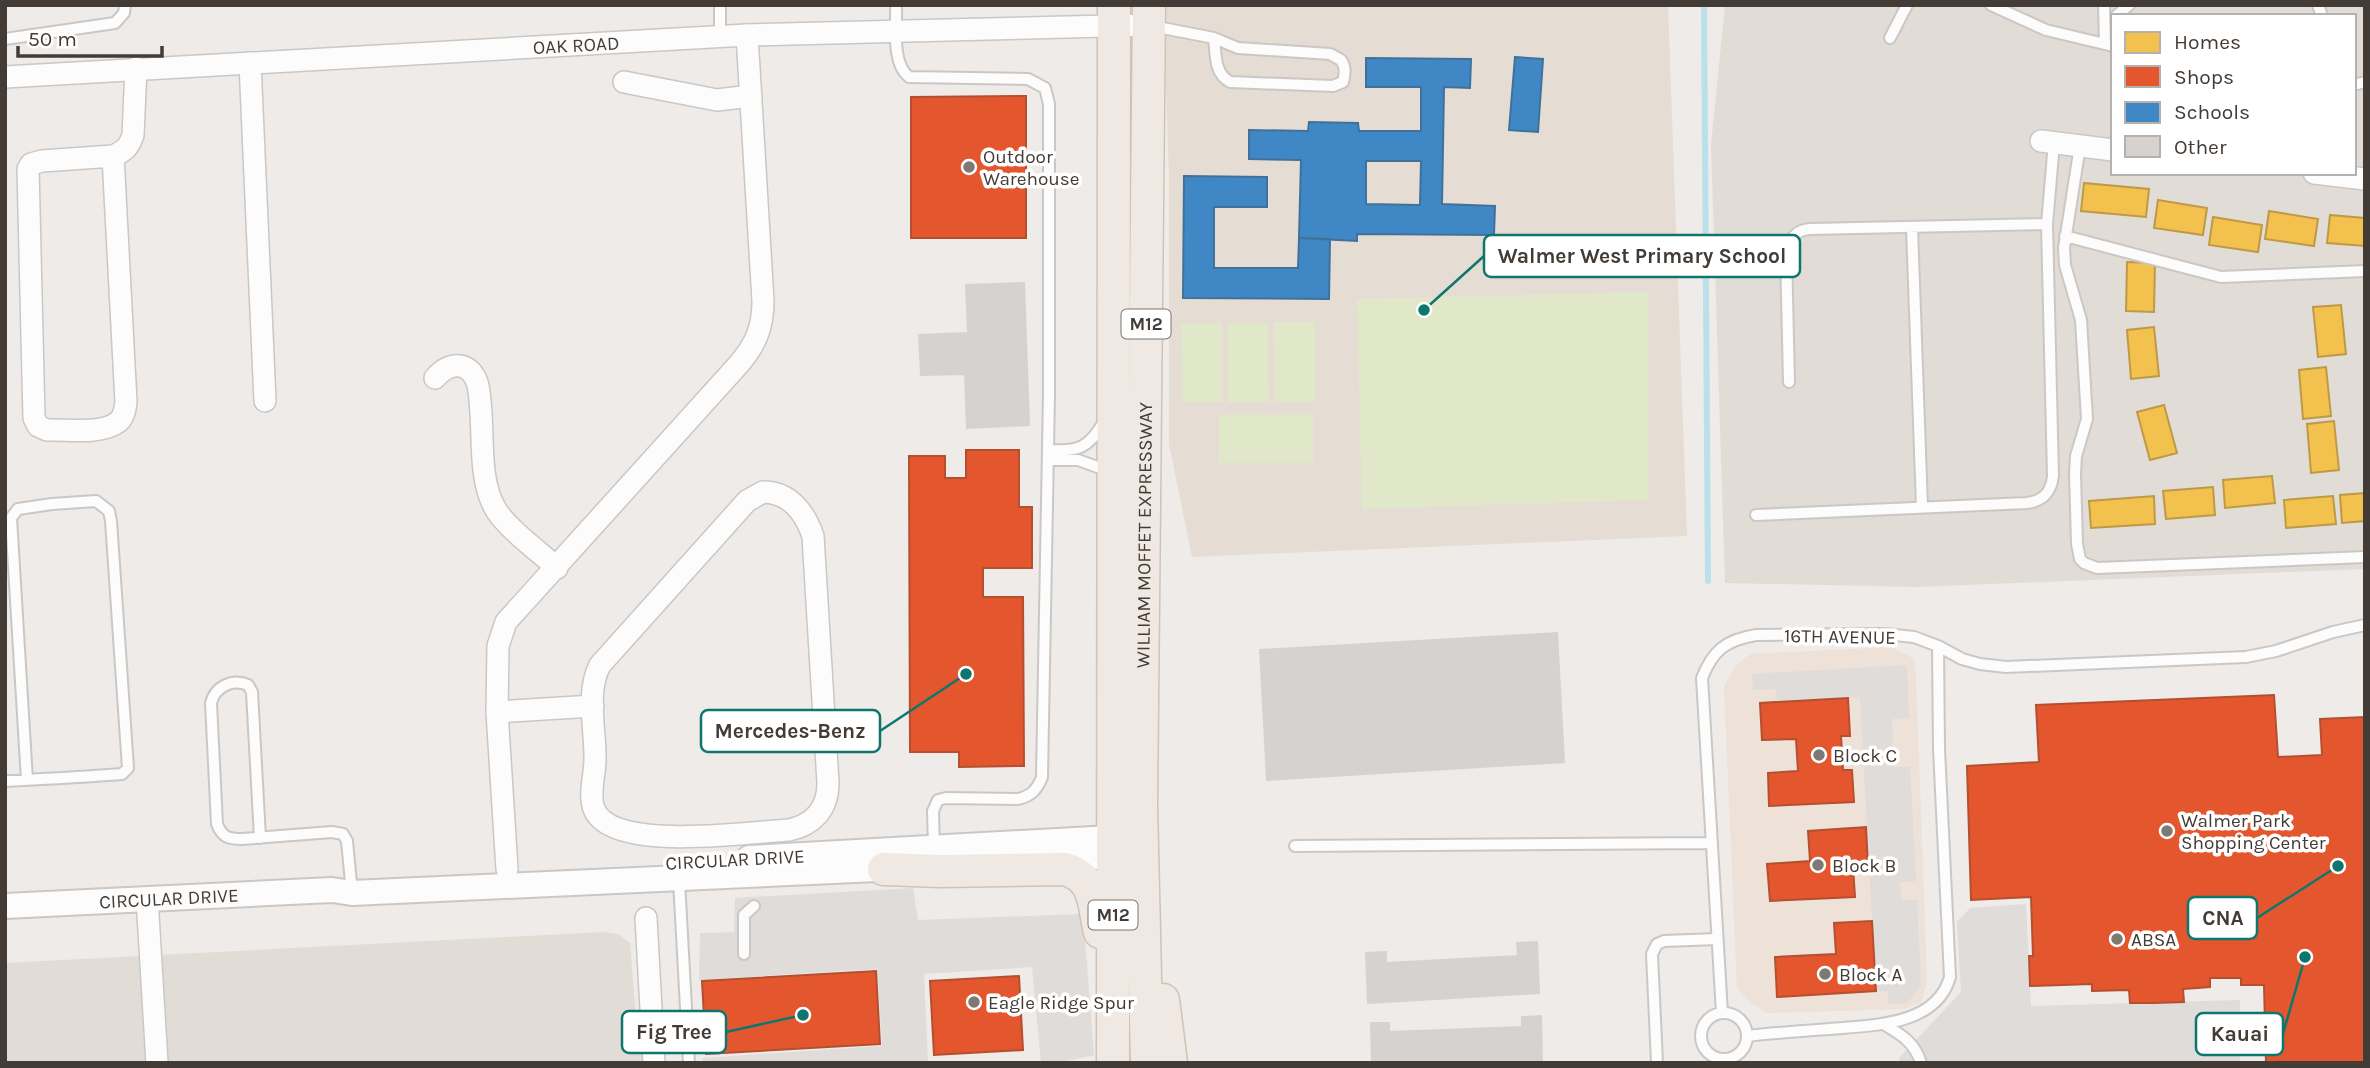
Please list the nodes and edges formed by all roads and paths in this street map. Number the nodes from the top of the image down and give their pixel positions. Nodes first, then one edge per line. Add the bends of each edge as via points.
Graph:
1 (125, 5) edge
2 (720, 5) edge
3 (896, 5) edge
4 (1907, 5) edge
5 (1991, 5) edge
6 (2104, 5) edge
7 (1114, 15) edge
8 (1149, 15) edge
9 (2111, 19) edge
10 (897, 30) junction
11 (747, 35) junction
12 (720, 36) junction
13 (1214, 38) junction
14 (1890, 38) dead end
15 (5, 39) edge
16 (2109, 44) edge
17 (250, 63) junction
18 (136, 68) junction
19 (5, 77) edge
20 (625, 82) dead end
21 (751, 96) junction
22 (2047, 142) joint
23 (2080, 146) junction
24 (2111, 150) edge
25 (113, 156) junction
26 (2334, 175) edge
27 (2355, 177) edge
28 (2048, 224) junction
29 (1912, 228) junction
30 (2065, 236) junction
31 (2365, 271) edge
32 (435, 378) dead end
33 (1789, 382) dead end
34 (265, 401) dead end
35 (1113, 407) junction
36 (1048, 455) junction
37 (1113, 473) junction
38 (1922, 507) junction
39 (1756, 515) dead end
40 (2365, 556) edge
41 (557, 568) junction
42 (2365, 625) edge
43 (1938, 646) junction
44 (593, 706) junction
45 (496, 712) junction
46 (27, 780) junction
47 (5, 781) edge
48 (260, 838) junction
49 (1711, 843) junction
50 (1295, 846) dead end
51 (934, 847) junction
52 (1128, 847) junction
53 (507, 869) junction
54 (884, 869) junction
55 (678, 870) junction
56 (345, 888) junction
57 (147, 898) junction
58 (5, 906) edge
59 (754, 906) dead end
60 (646, 918) dead end
61 (1717, 939) junction
62 (1145, 948) junction
63 (744, 954) dead end
64 (1112, 973) junction
65 (1722, 1013) junction
66 (1885, 1025) junction
67 (1747, 1036) junction
68 (1108, 1061) edge
69 (1725, 1061) edge
70 (157, 1063) edge
71 (654, 1063) edge
72 (689, 1063) edge
73 (1147, 1063) edge
74 (1171, 1063) edge
75 (1657, 1063) edge
76 (1920, 1063) edge

1 - 15 lane via 115,23
2 - 12 lane
3 - 10 lane
4 - 14 lane
5 - 16 lane via 2046,30
6 - 9 lane
7 - 8 street, OAK ROAD
7 - 10 street, OAK ROAD
7 - 35 main road, WILLIAM MOFFET EXPRESSWAY / M12
8 - 13 lane
8 - 52 main road, WILLIAM MOFFET EXPRESSWAY / M12
9 - 16 lane
10 - 11 street, OAK ROAD
10 - 36 lane via 900,64 909,77 1023,79 1041,85 1049,97
11 - 12 street, OAK ROAD
11 - 21 street
12 - 17 street, OAK ROAD
13 - 13 lane via 1238,48 1337,56 1343,63 1343,82 1333,86 1230,82 1221,76
17 - 18 street, OAK ROAD
17 - 34 street
18 - 19 street, OAK ROAD
18 - 25 street via 130,145
20 - 21 street via 717,100
21 - 41 street via 763,301 756,341
22 - 23 street
22 - 28 lane
23 - 24 street
23 - 30 lane
25 - 25 street via 42,161 28,169 34,418 47,430 105,427 124,415
26 - 27 street
28 - 29 lane
28 - 38 lane via 2050,488 2035,502
29 - 33 lane via 1803,229 1792,238 1786,253
29 - 38 lane
30 - 31 lane via 2221,277
30 - 40 lane via 2064,265 2081,320 2087,419 2074,474 2077,544 2084,563 2097,568
32 - 41 street via 454,365 473,374 479,391 489,494 506,522
35 - 36 lane via 1087,445
35 - 37 main road, WILLIAM MOFFET EXPRESSWAY / M12
36 - 37 lane
36 - 51 lane via 1042,777 1035,791 1018,799 938,800 933,811
37 - 52 main road, WILLIAM MOFFET EXPRESSWAY / M12
38 - 39 lane
41 - 45 street via 513,612 502,632
42 - 43 lane, 16TH AVENUE via 2276,651 2208,660 2006,667 1962,659
43 - 49 lane, 16TH AVENUE via 1885,634 1756,635 1719,650 1702,678
43 - 66 lane via 1950,977 1934,1004
44 - 44 street via 592,799 596,813 610,826 667,837 789,830 815,818 826,802 828,783 813,536 804,514 773,492 747,501 600,665
44 - 45 street
45 - 53 street
46 - 46 lane via 122,774 128,768 111,521 109,511 96,501 31,506 18,509 11,519
46 - 47 lane
48 - 48 lane via 252,692 243,682 235,682 219,688 211,703 217,824 230,839
48 - 56 lane via 343,834 347,841
49 - 50 lane
49 - 61 lane, 16TH AVENUE
51 - 52 street, CIRCULAR DRIVE
51 - 55 street, CIRCULAR DRIVE
52 - 54 street, CIRCULAR DRIVE
52 - 62 main road, WILLIAM MOFFET EXPRESSWAY / M12
52 - 64 main road, M12
53 - 55 street, CIRCULAR DRIVE
53 - 56 street, CIRCULAR DRIVE
54 - 55 street, CIRCULAR DRIVE
54 - 64 main road via 1054,868 1076,872 1091,891
55 - 56 street, CIRCULAR DRIVE
55 - 72 lane
56 - 57 street, CIRCULAR DRIVE
57 - 58 street, CIRCULAR DRIVE
57 - 70 street
59 - 63 lane via 744,915
60 - 71 street
61 - 65 lane, 16TH AVENUE
61 - 75 lane via 1664,941 1654,948
62 - 73 main road, WILLIAM MOFFET EXPRESSWAY / M12
62 - 74 main road via 1156,960
64 - 68 main road, M12
65 - 67 lane via 1736,1016
65 - 69 lane via 1709,1019 1701,1038 1706,1051
66 - 67 lane
66 - 76 lane via 1907,1038
67 - 69 lane via 1738,1054

